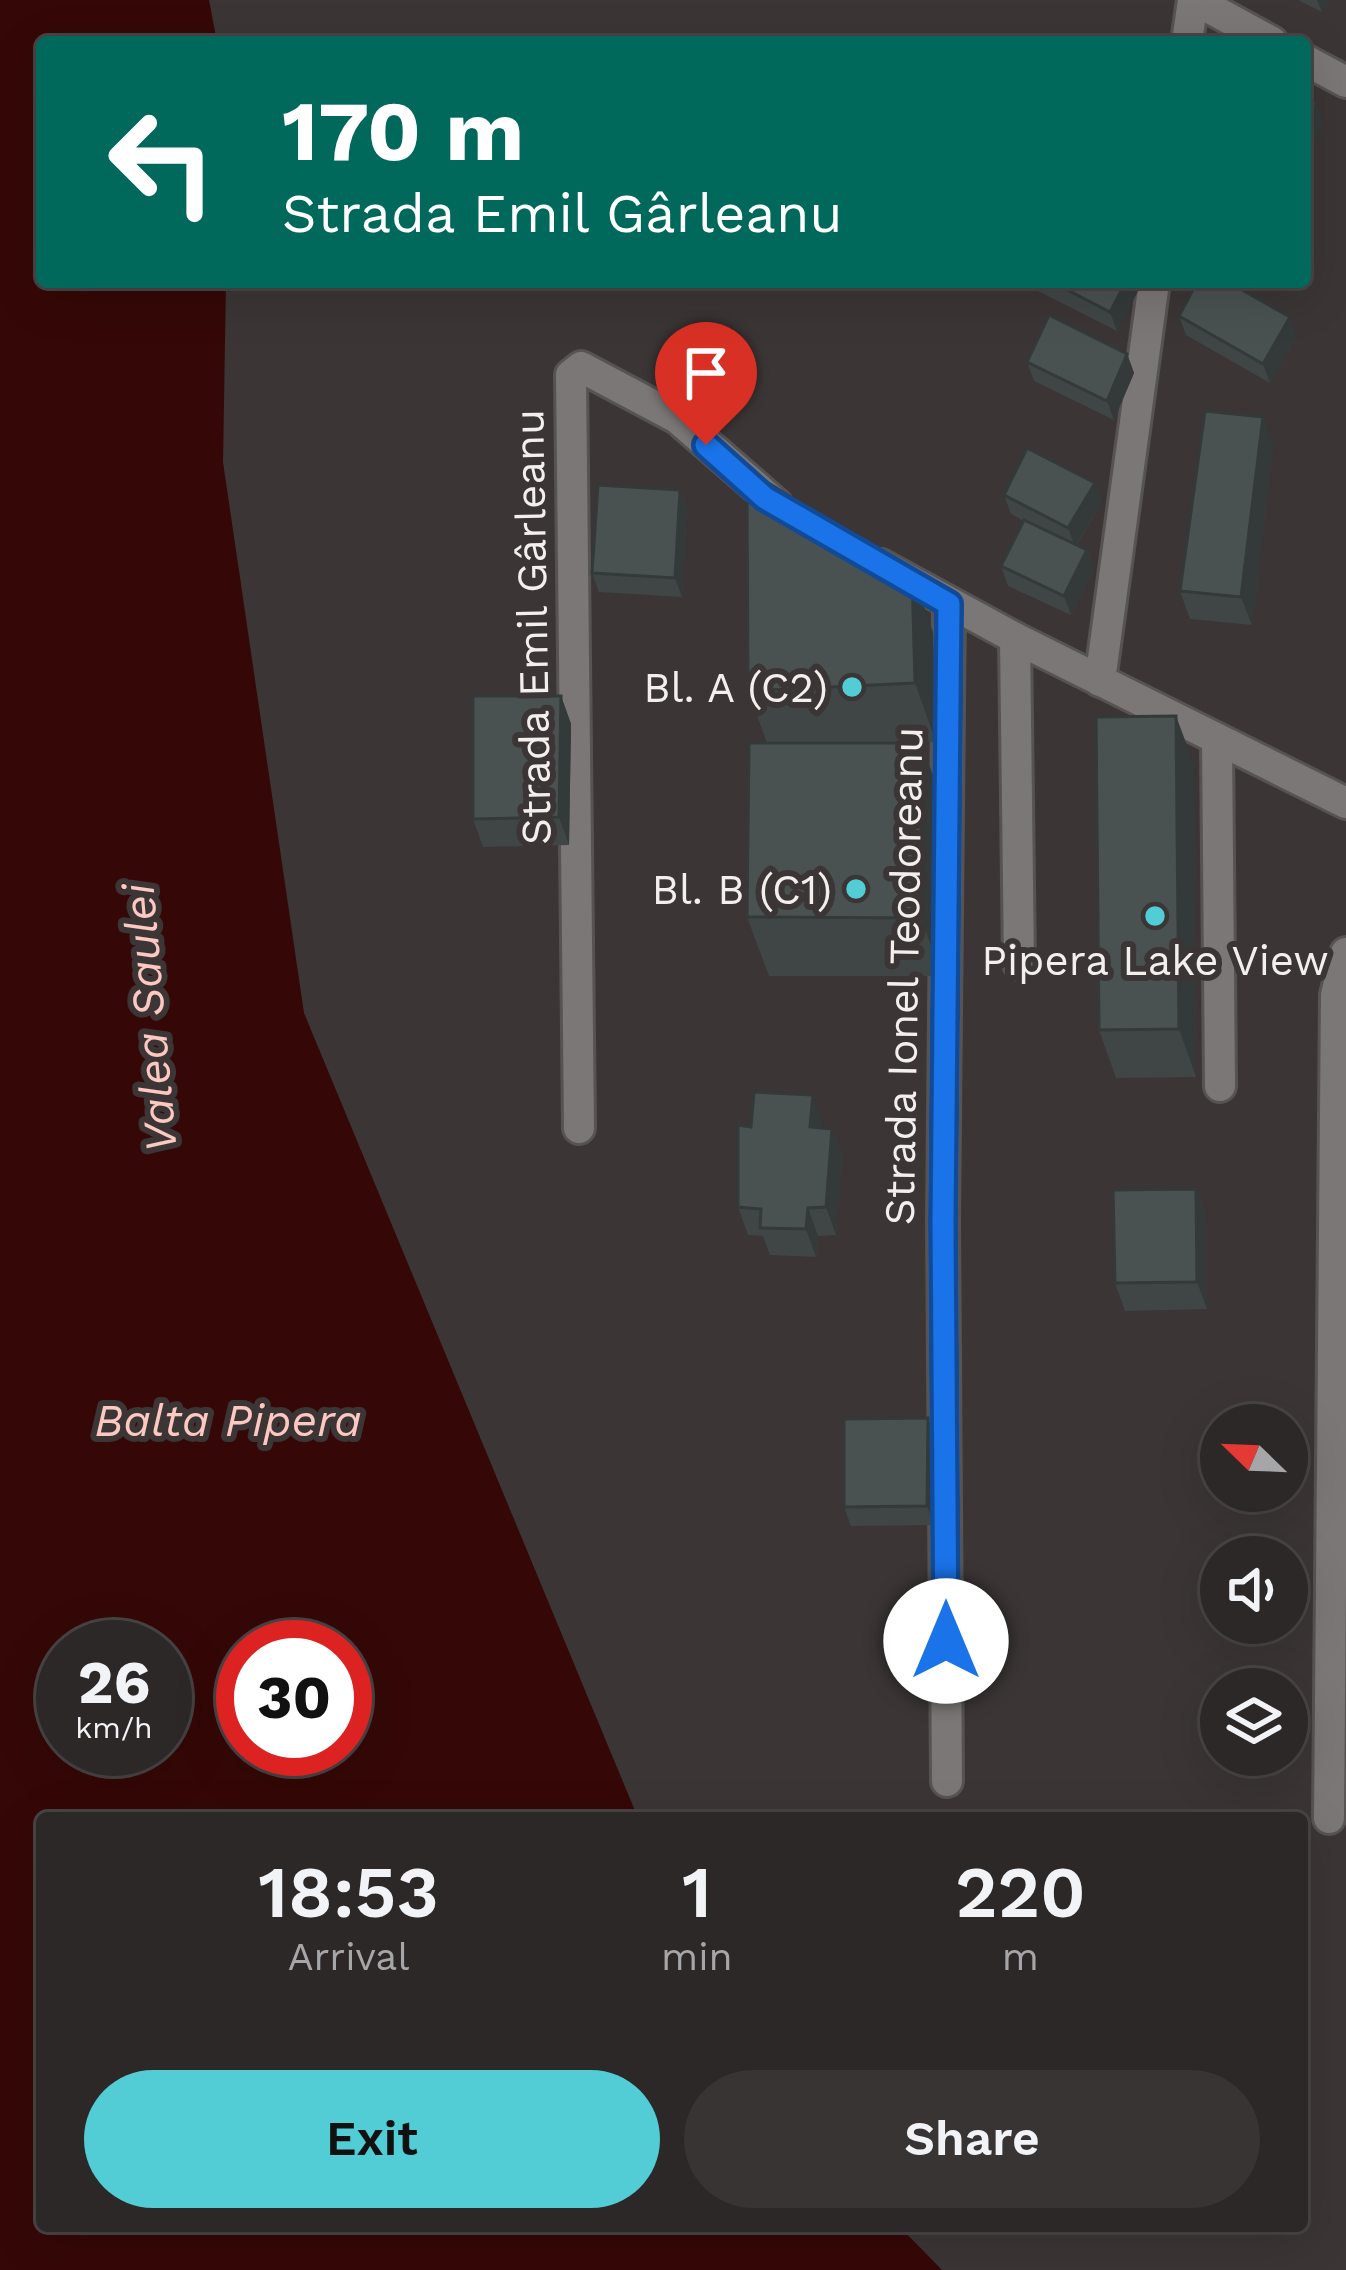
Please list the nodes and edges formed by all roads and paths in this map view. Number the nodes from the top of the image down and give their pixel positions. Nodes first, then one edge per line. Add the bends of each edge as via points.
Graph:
1 (1194, 0) edge
2 (1188, 36) edge
3 (1261, 36) edge
4 (1311, 63) edge
5 (1346, 82) edge
6 (1153, 288) edge
7 (806, 522) edge
8 (846, 545) edge
9 (949, 604) junction
10 (1015, 638) junction
11 (1100, 681) junction
12 (1216, 739) junction
13 (1346, 803) edge
14 (1346, 953) edge
15 (1019, 964) dead end
16 (1220, 1086) dead end
17 (579, 1128) dead end
18 (947, 1781) dead end
19 (1329, 1818) dead end

1 - 2 street
1 - 3 street
4 - 5 street
6 - 11 street
7 - 17 street, Strada Emil Gârleanu via 765,498 677,418 580,367 571,375
8 - 9 street
9 - 10 street
9 - 18 street, Strada Ionel Teodoreanu
10 - 11 street
10 - 15 street
11 - 12 street
12 - 13 street
12 - 16 street
14 - 19 street via 1336,995

